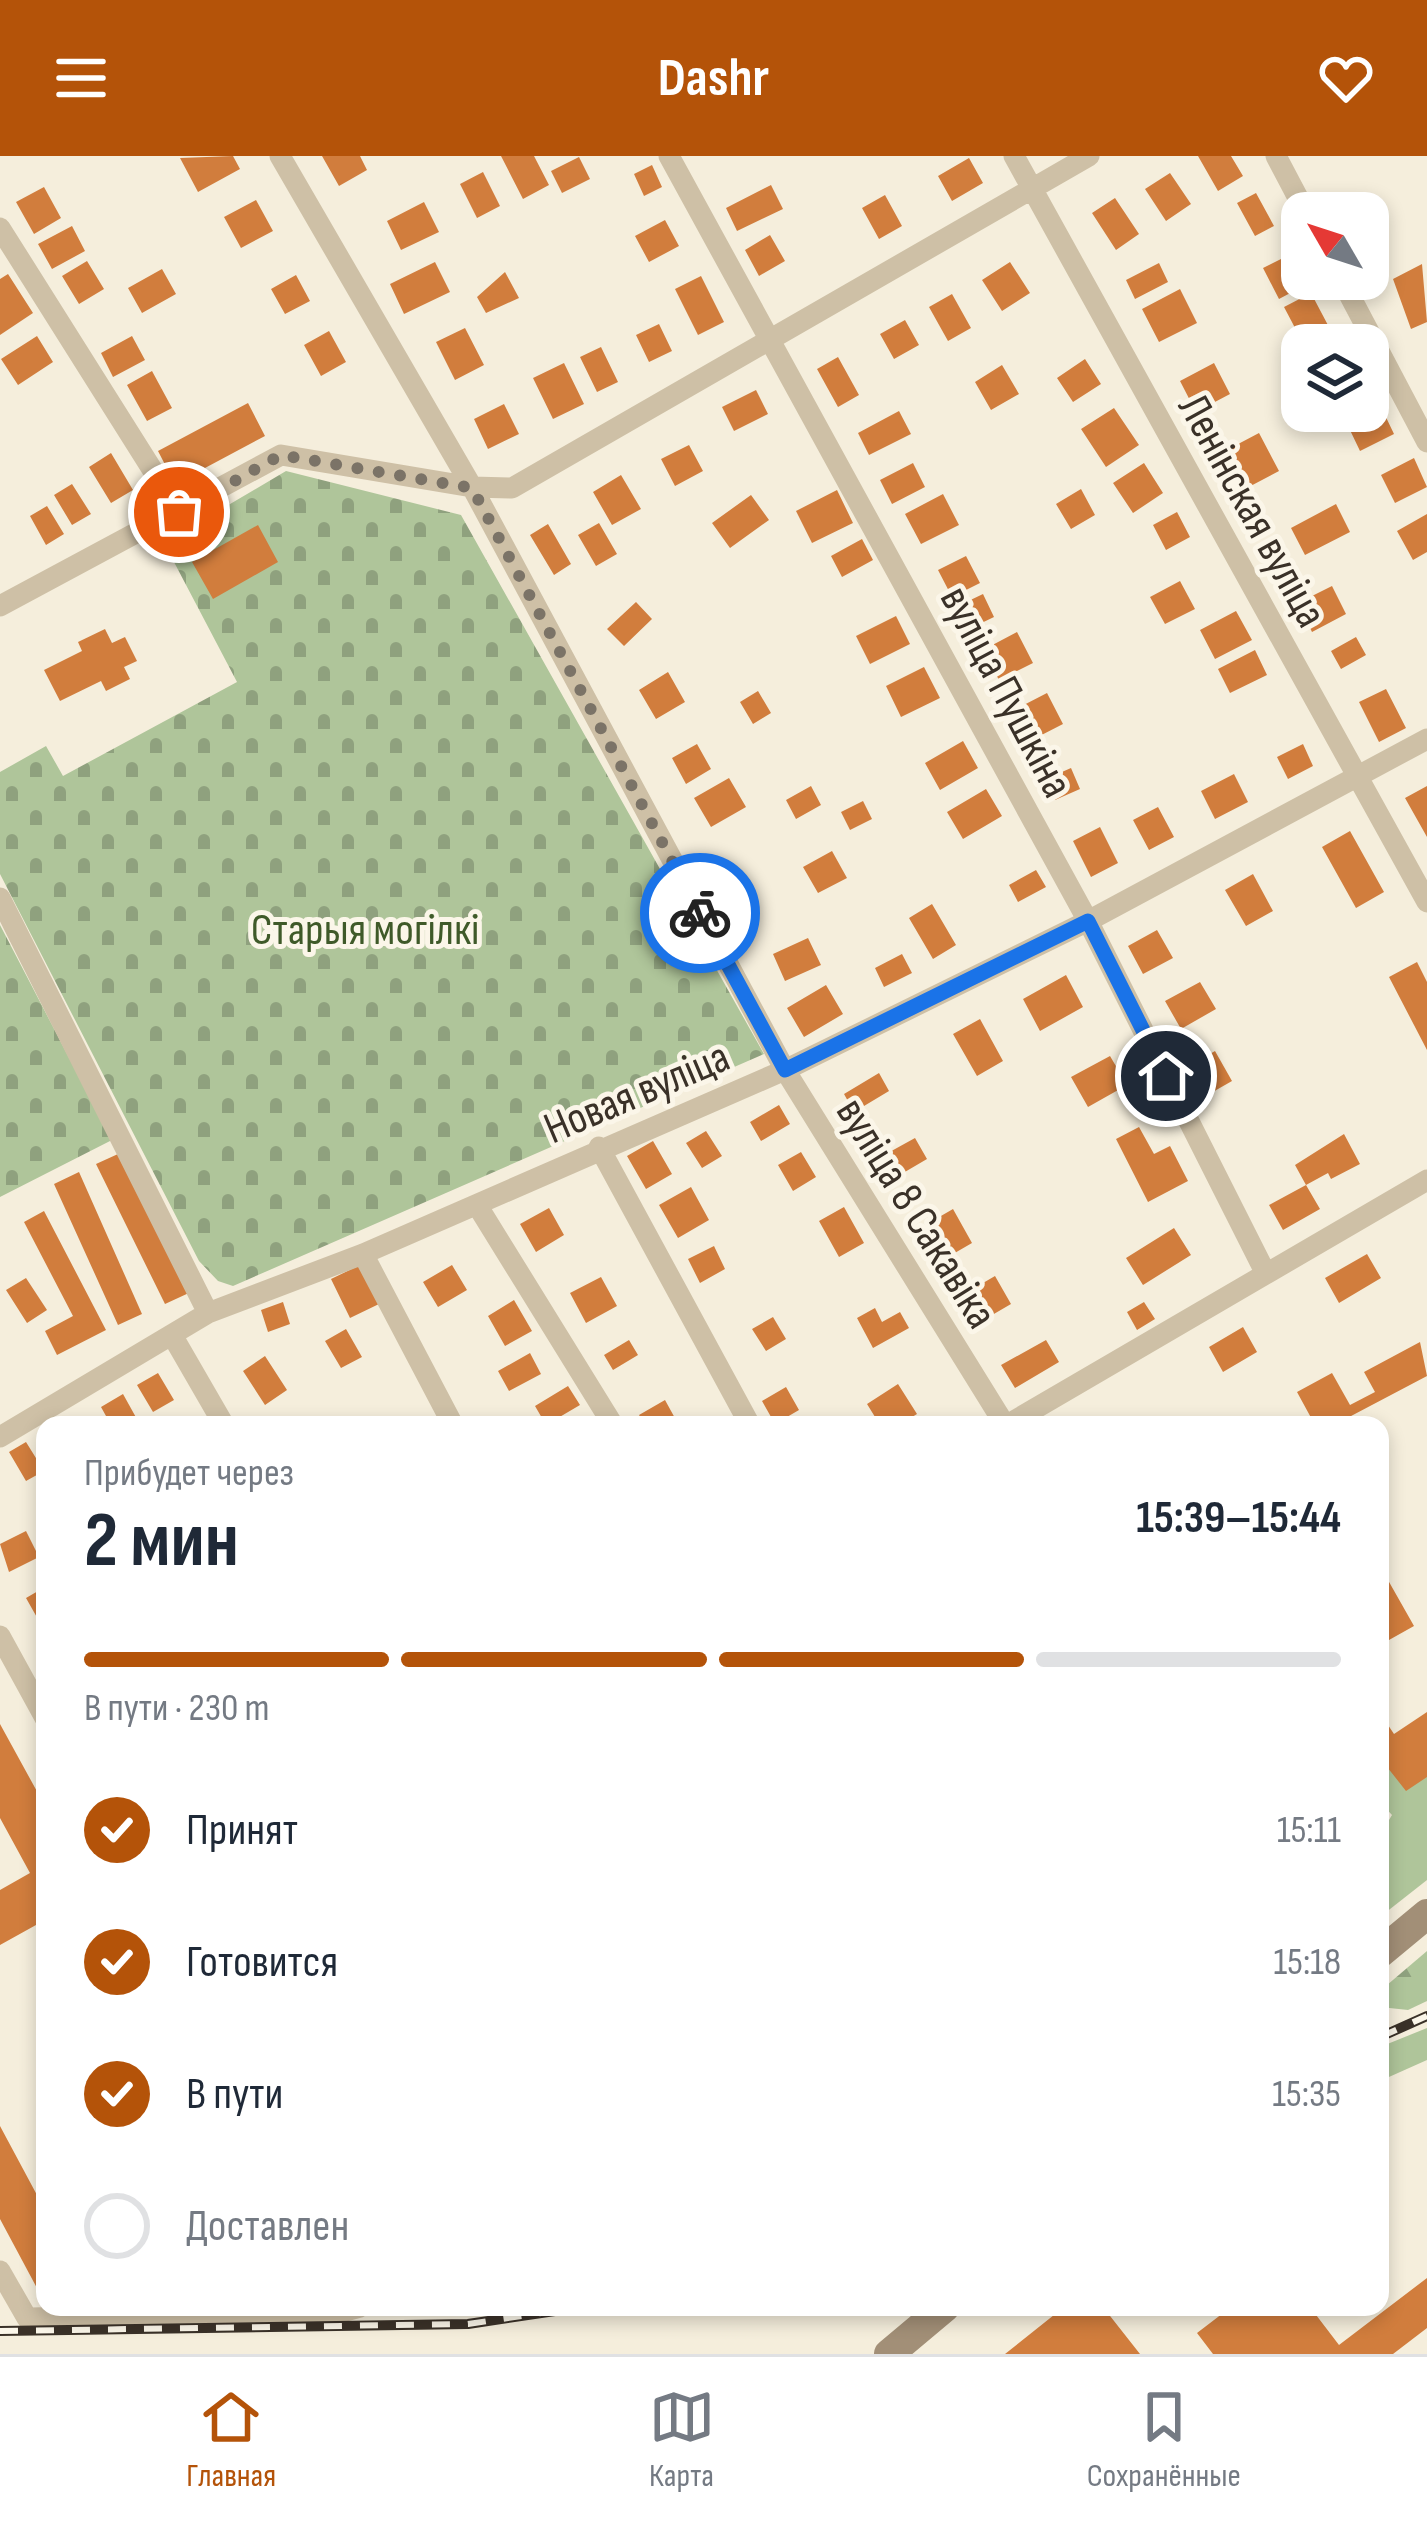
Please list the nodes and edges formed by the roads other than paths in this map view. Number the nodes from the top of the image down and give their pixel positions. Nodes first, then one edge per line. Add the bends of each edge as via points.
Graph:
1 (280, 156) edge
2 (669, 156) edge
3 (1014, 156) edge
4 (1089, 156) edge
5 (1276, 156) edge
6 (1031, 187) junction
7 (1295, 192) edge
8 (0, 228) edge
9 (1352, 300) edge
10 (772, 337) junction
11 (1427, 442) edge
12 (472, 488) junction
13 (179, 512) junction
14 (0, 606) edge
15 (1427, 739) edge
16 (1356, 775) junction
17 (0, 898) edge
18 (1427, 902) edge
19 (1088, 921) junction
20 (785, 1070) junction
21 (599, 1147) junction
22 (1427, 1180) edge
23 (477, 1205) junction
24 (362, 1254) junction
25 (1264, 1270) junction
26 (208, 1313) junction
27 (172, 1335) junction
28 (219, 1416) edge
29 (448, 1416) edge
30 (607, 1416) edge
31 (745, 1416) edge
32 (1000, 1416) edge
33 (1021, 1416) edge
34 (0, 1437) edge
35 (0, 1636) edge
36 (36, 1702) edge
37 (1427, 1914) edge
38 (1389, 1946) edge
39 (0, 2271) edge
40 (104, 2316) edge
41 (934, 2316) edge
42 (889, 2354) edge

1 - 12 street, вуліца 8 Сакавіка
2 - 10 street, вуліца Пушкіна
3 - 6 street, Ленінская вуліца
4 - 6 street
5 - 7 street
6 - 10 street
6 - 16 street, Ленінская вуліца
8 - 13 street
9 - 11 street
10 - 12 street via 512,488
10 - 19 street, вуліца Пушкіна
12 - 13 street via 281,455
12 - 20 street, вуліца 8 Сакавіка
13 - 14 street
15 - 16 street, Новая вуліца
16 - 18 street, Ленінская вуліца
16 - 19 street, Новая вуліца
17 - 26 street
19 - 20 street, Новая вуліца
19 - 25 street, вуліца Пушкіна
20 - 21 street, Новая вуліца
20 - 32 street, вуліца 8 Сакавіка
21 - 23 street, Новая вуліца
21 - 31 street
22 - 25 street
23 - 24 street, Новая вуліца
23 - 30 street
24 - 26 street, Новая вуліца
24 - 29 street
25 - 33 street
26 - 27 street, Новая вуліца
27 - 28 street
27 - 34 street, Новая вуліца
35 - 36 street
37 - 38 main road
39 - 40 street via 27,2318
41 - 42 main road

